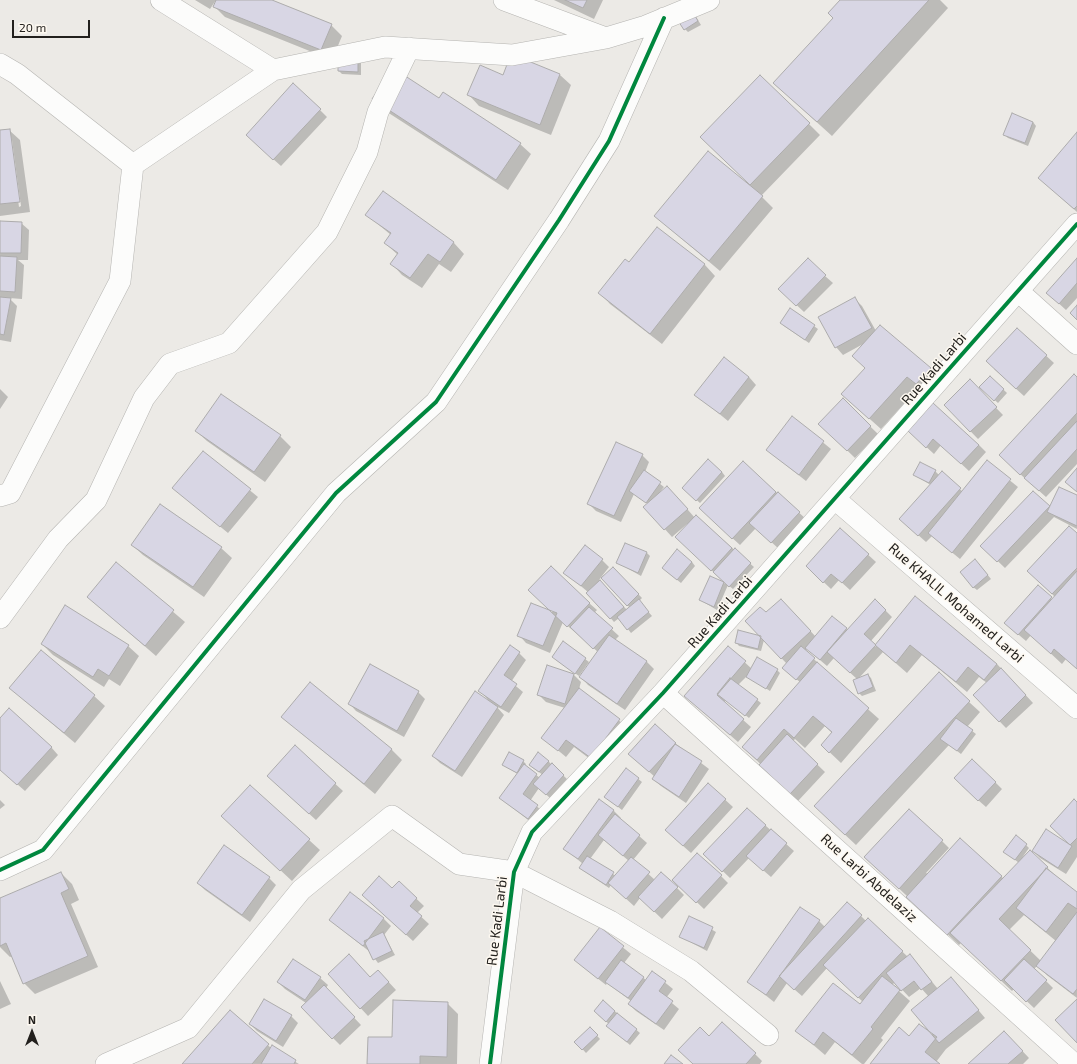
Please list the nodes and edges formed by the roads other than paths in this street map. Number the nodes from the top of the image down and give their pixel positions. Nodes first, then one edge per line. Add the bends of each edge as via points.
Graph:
1 (161, 0) edge
2 (504, 0) edge
3 (709, 0) edge
4 (674, 9) edge
5 (606, 38) junction
6 (409, 48) junction
7 (0, 64) edge
8 (273, 70) junction
9 (132, 165) junction
10 (1077, 224) edge
11 (1018, 291) junction
12 (1077, 344) edge
13 (0, 496) edge
14 (834, 498) junction
15 (0, 618) edge
16 (663, 693) junction
17 (1077, 708) edge
18 (0, 870) edge
19 (514, 872) junction
20 (768, 1035) dead end
21 (106, 1064) edge
22 (490, 1064) edge
23 (1074, 1064) edge

1 - 8 street
2 - 5 street
3 - 4 street
4 - 5 street via 646,26
4 - 18 street via 609,141 436,402 336,493 43,850
5 - 6 street via 512,55
6 - 8 street via 385,47
6 - 15 street via 378,112 367,152 327,232 229,343 170,364 144,398 96,500 58,539
7 - 9 street via 17,74
8 - 9 street
9 - 13 street via 120,281 10,493
10 - 11 street, Rue Kadi Larbi
11 - 12 street
11 - 14 street, Rue Kadi Larbi
14 - 16 street, Rue Kadi Larbi
14 - 17 street, Rue KHALIL Mohamed Larbi
16 - 19 street, Rue Kadi Larbi via 532,832
16 - 23 street, Rue Larbi Abdelaziz
19 - 20 street via 610,921 691,971
19 - 21 street via 459,864 392,816 301,890 188,1028
19 - 22 street, Rue Kadi Larbi

